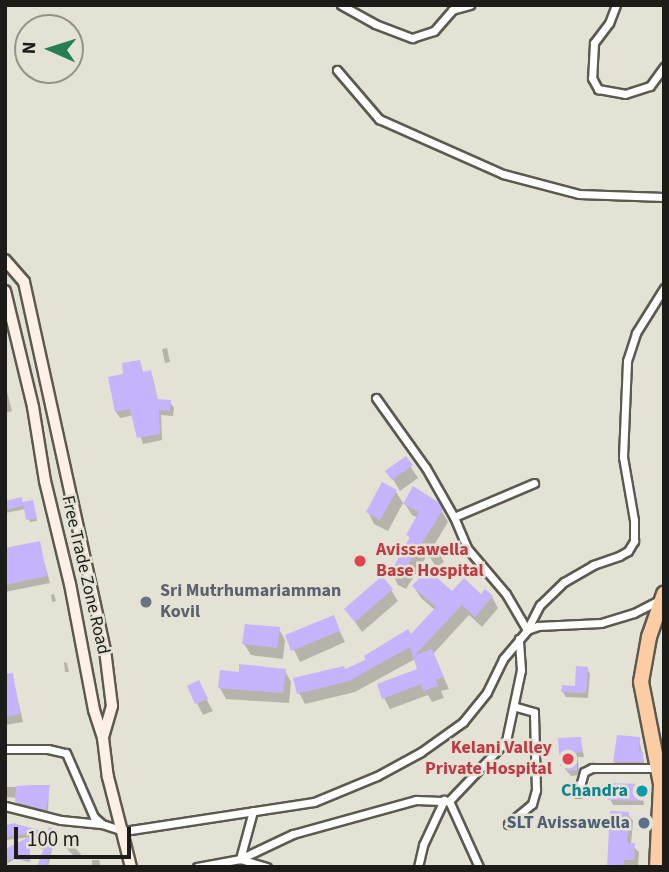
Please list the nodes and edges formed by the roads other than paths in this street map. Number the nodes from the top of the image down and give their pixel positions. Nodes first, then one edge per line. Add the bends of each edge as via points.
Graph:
1 (341, 5) edge
2 (470, 5) edge
3 (616, 5) edge
4 (664, 66) edge
5 (337, 70) dead end
6 (664, 197) edge
7 (5, 260) edge
8 (664, 288) edge
9 (5, 291) edge
10 (376, 398) dead end
11 (534, 483) dead end
12 (454, 517) junction
13 (663, 596) edge
14 (527, 630) junction
15 (519, 638) junction
16 (516, 707) junction
17 (103, 738) junction
18 (5, 750) edge
19 (660, 768) junction
20 (578, 793) dead end
21 (447, 801) junction
22 (5, 806) edge
23 (253, 811) junction
24 (102, 824) junction
25 (508, 824) dead end
26 (124, 831) junction
27 (240, 859) junction
28 (131, 867) edge
29 (197, 867) edge
30 (267, 867) edge
31 (418, 867) edge
32 (479, 867) edge
33 (657, 867) edge

1 - 2 street via 412,38 434,31 452,10
3 - 4 street via 594,43 592,78 598,89 625,94 650,86
5 - 6 street via 379,119 503,174 579,194
7 - 17 street, Free Trade Zone Road via 24,282 105,650 112,706
8 - 14 street via 636,333 627,361 623,457 634,541 628,551 564,582 540,604
9 - 17 street, Free Trade Zone Road
10 - 12 street
11 - 12 street
12 - 14 street via 467,548 506,594
13 - 14 street via 634,613 601,623
13 - 19 highway via 641,682
14 - 15 street
15 - 16 street
15 - 23 street via 463,722 421,752 314,802
16 - 21 street via 506,741
16 - 25 street via 534,712 536,790 532,804
17 - 26 street, Free Trade Zone Road via 108,777
18 - 24 street via 66,753 94,817
19 - 20 street via 592,768 584,772
19 - 33 highway
21 - 27 street via 416,800 293,834
21 - 31 street via 422,845
21 - 32 street
22 - 24 street via 61,820
23 - 26 street
23 - 27 street
24 - 26 street
26 - 28 street, Free Trade Zone Road
27 - 29 street
27 - 30 street

